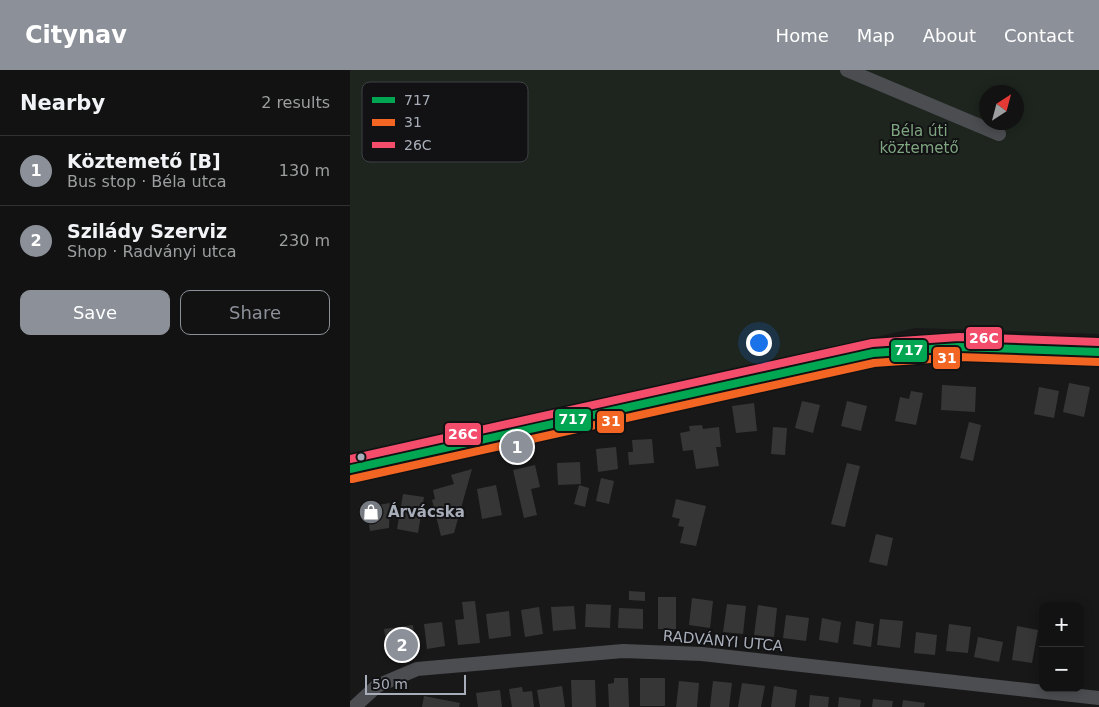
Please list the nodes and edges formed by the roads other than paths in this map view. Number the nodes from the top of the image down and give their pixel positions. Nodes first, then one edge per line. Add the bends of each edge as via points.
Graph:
1 (847, 70) edge
2 (999, 134) dead end
3 (1099, 352) edge
4 (350, 469) edge
5 (1099, 698) edge
6 (354, 707) edge

1 - 2 street
3 - 4 main road via 959,347 873,353
5 - 6 street, RADVÁNYI UTCA via 702,654 624,651 417,670 377,686

